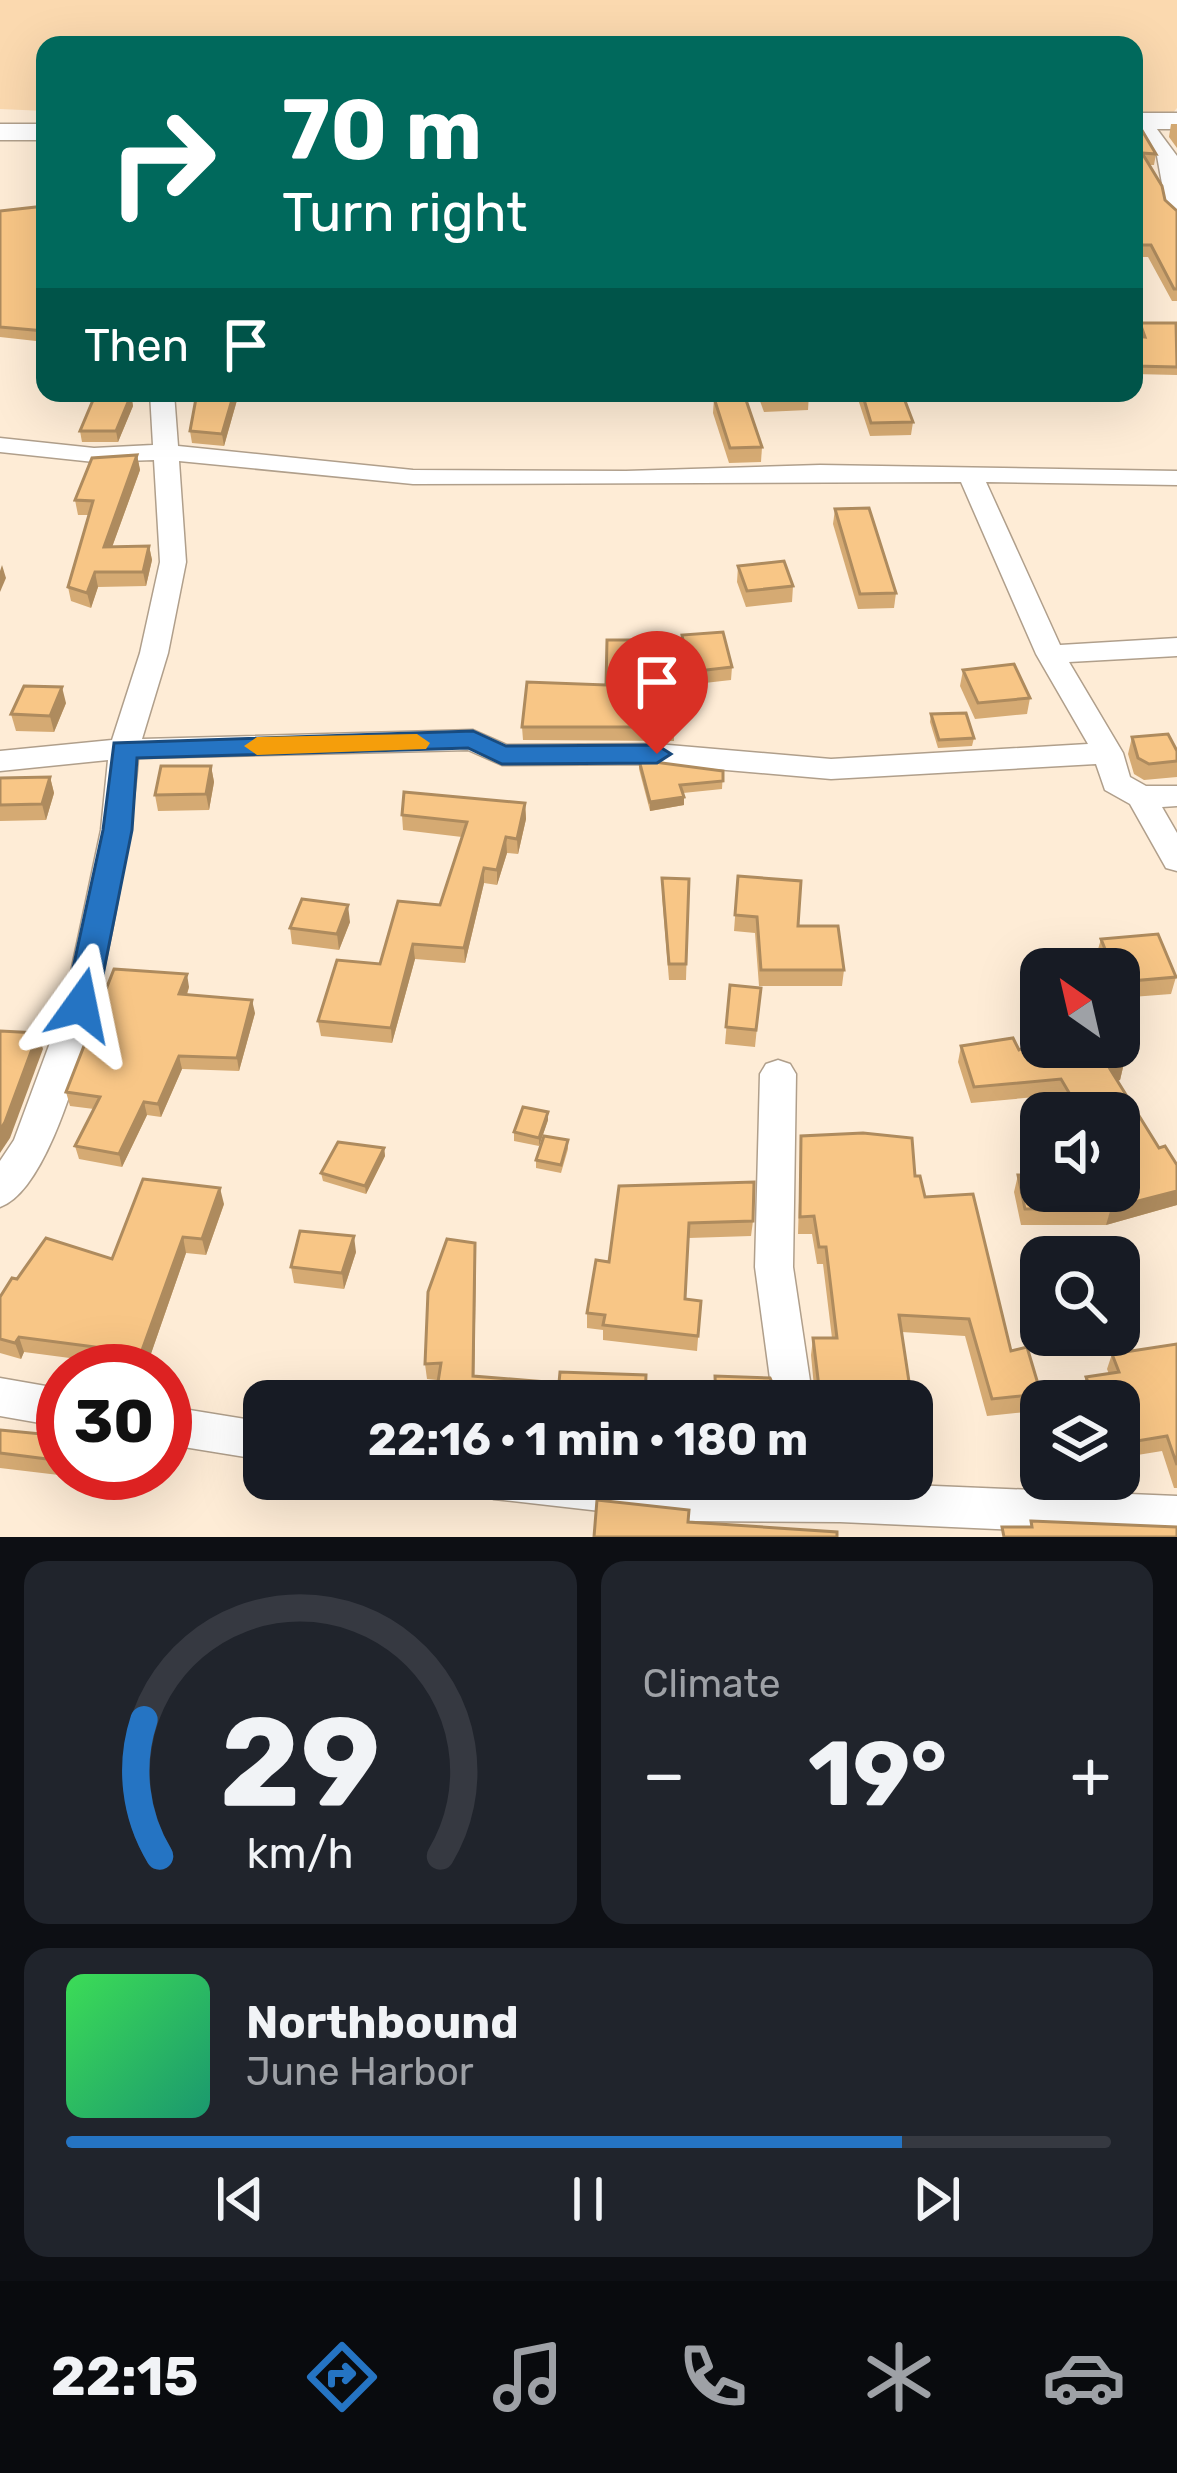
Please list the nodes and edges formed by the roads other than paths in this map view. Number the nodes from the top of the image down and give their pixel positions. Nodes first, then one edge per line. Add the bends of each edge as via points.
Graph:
1 (1175, 120) edge
2 (1143, 121) edge
3 (1143, 128) edge
4 (0, 132) edge
5 (36, 132) edge
6 (1177, 211) edge
7 (162, 402) edge
8 (0, 445) edge
9 (164, 452) junction
10 (971, 476) junction
11 (1177, 478) edge
12 (1177, 647) edge
13 (1050, 654) junction
14 (124, 749) junction
15 (1108, 753) junction
16 (0, 760) edge
17 (1177, 796) edge
18 (1141, 797) junction
19 (1177, 860) edge
20 (778, 1074) dead end
21 (0, 1191) edge
22 (791, 1380) edge
23 (0, 1397) edge
24 (36, 1403) edge
25 (192, 1429) edge
26 (243, 1437) edge
27 (933, 1500) edge
28 (1177, 1516) edge

1 - 2 street
3 - 6 street via 1167,156
4 - 5 street
7 - 9 street
8 - 9 street
9 - 10 street via 412,477
9 - 14 street via 173,562
10 - 11 street
10 - 13 street
12 - 13 street
13 - 15 street
14 - 15 street via 473,740 502,755 657,754 831,769
14 - 16 street
14 - 21 street via 118,830 81,1005 30,1146
15 - 18 street via 1116,783
17 - 18 street
18 - 19 street
20 - 22 street via 774,1267
23 - 24 street
25 - 26 street
27 - 28 street

